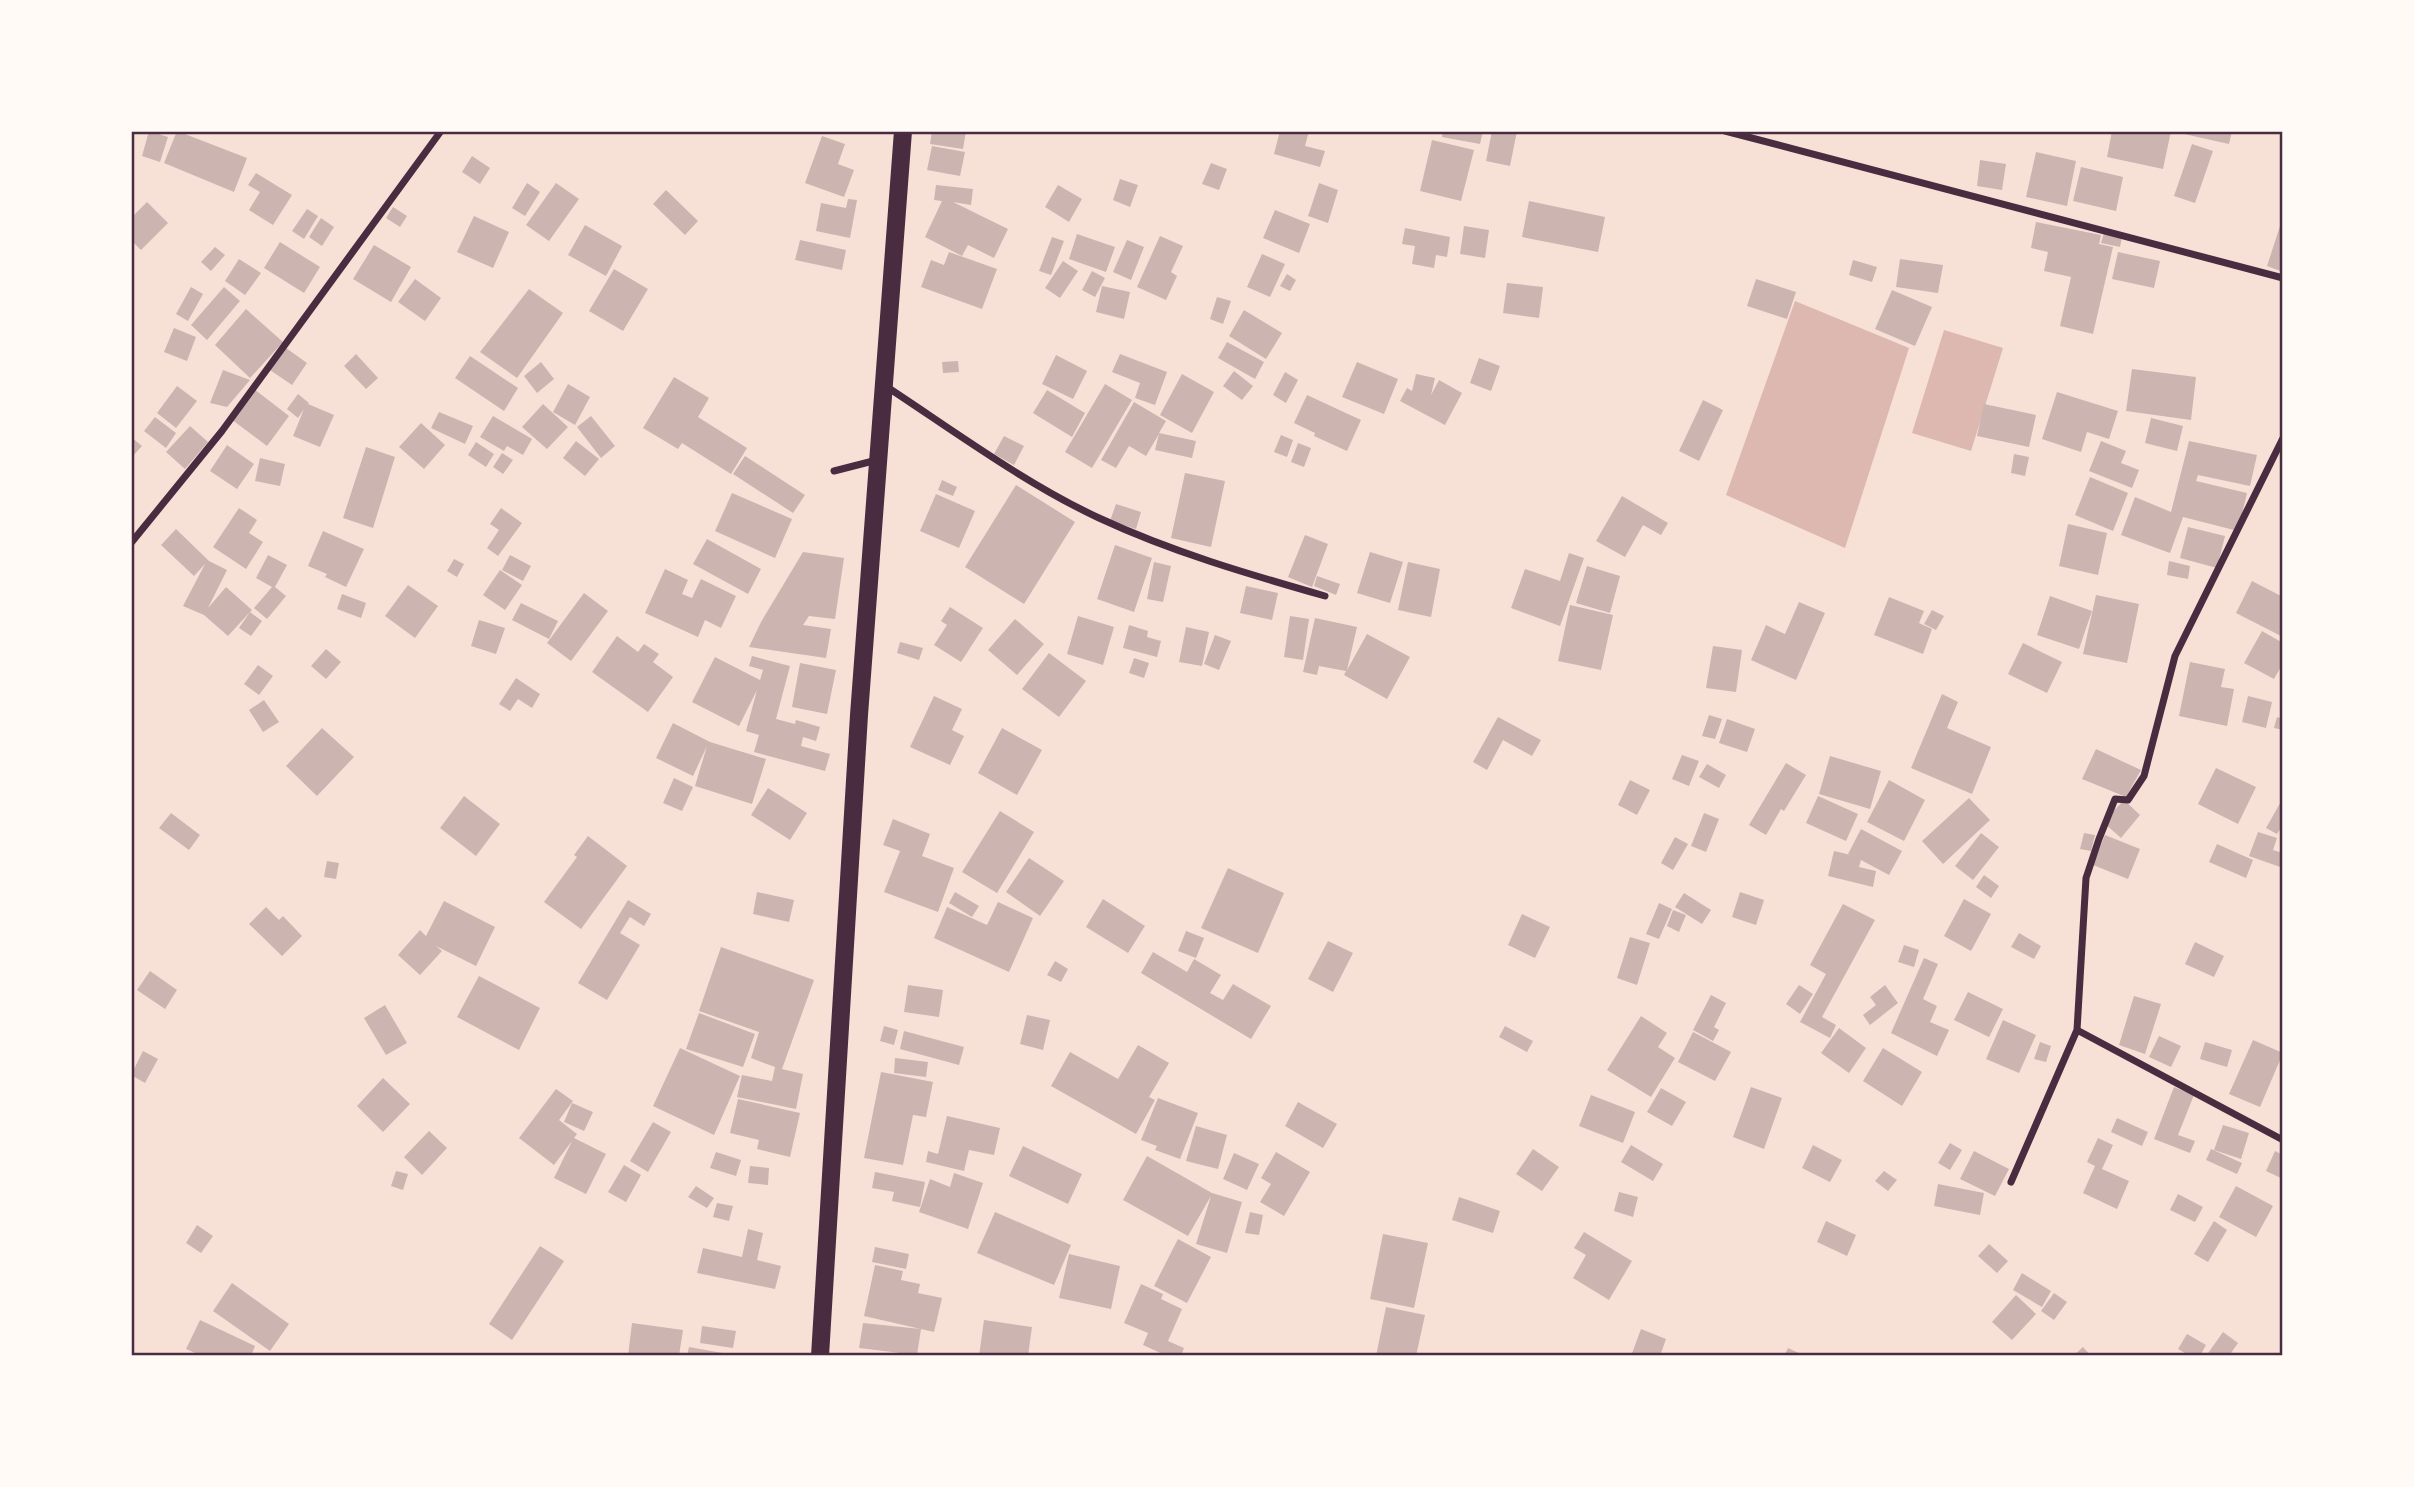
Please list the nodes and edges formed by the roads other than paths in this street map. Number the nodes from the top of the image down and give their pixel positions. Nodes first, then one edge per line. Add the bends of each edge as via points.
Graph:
1 (441, 131) edge
2 (903, 131) edge
3 (1725, 131) edge
4 (2283, 278) edge
5 (884, 385) junction
6 (2283, 438) edge
7 (878, 460) junction
8 (834, 471) dead end
9 (131, 543) edge
10 (1325, 596) dead end
11 (2077, 1030) junction
12 (2283, 1140) edge
13 (2011, 1182) dead end
14 (820, 1356) edge

1 - 9 street via 222,430
2 - 5 main road
3 - 4 street
5 - 7 main road
5 - 10 street via 1020,474 1098,518 1195,558
6 - 11 street via 2175,656 2144,776 2128,800 2115,799 2099,839 2086,878
7 - 8 street
7 - 14 main road
11 - 12 street
11 - 13 street

